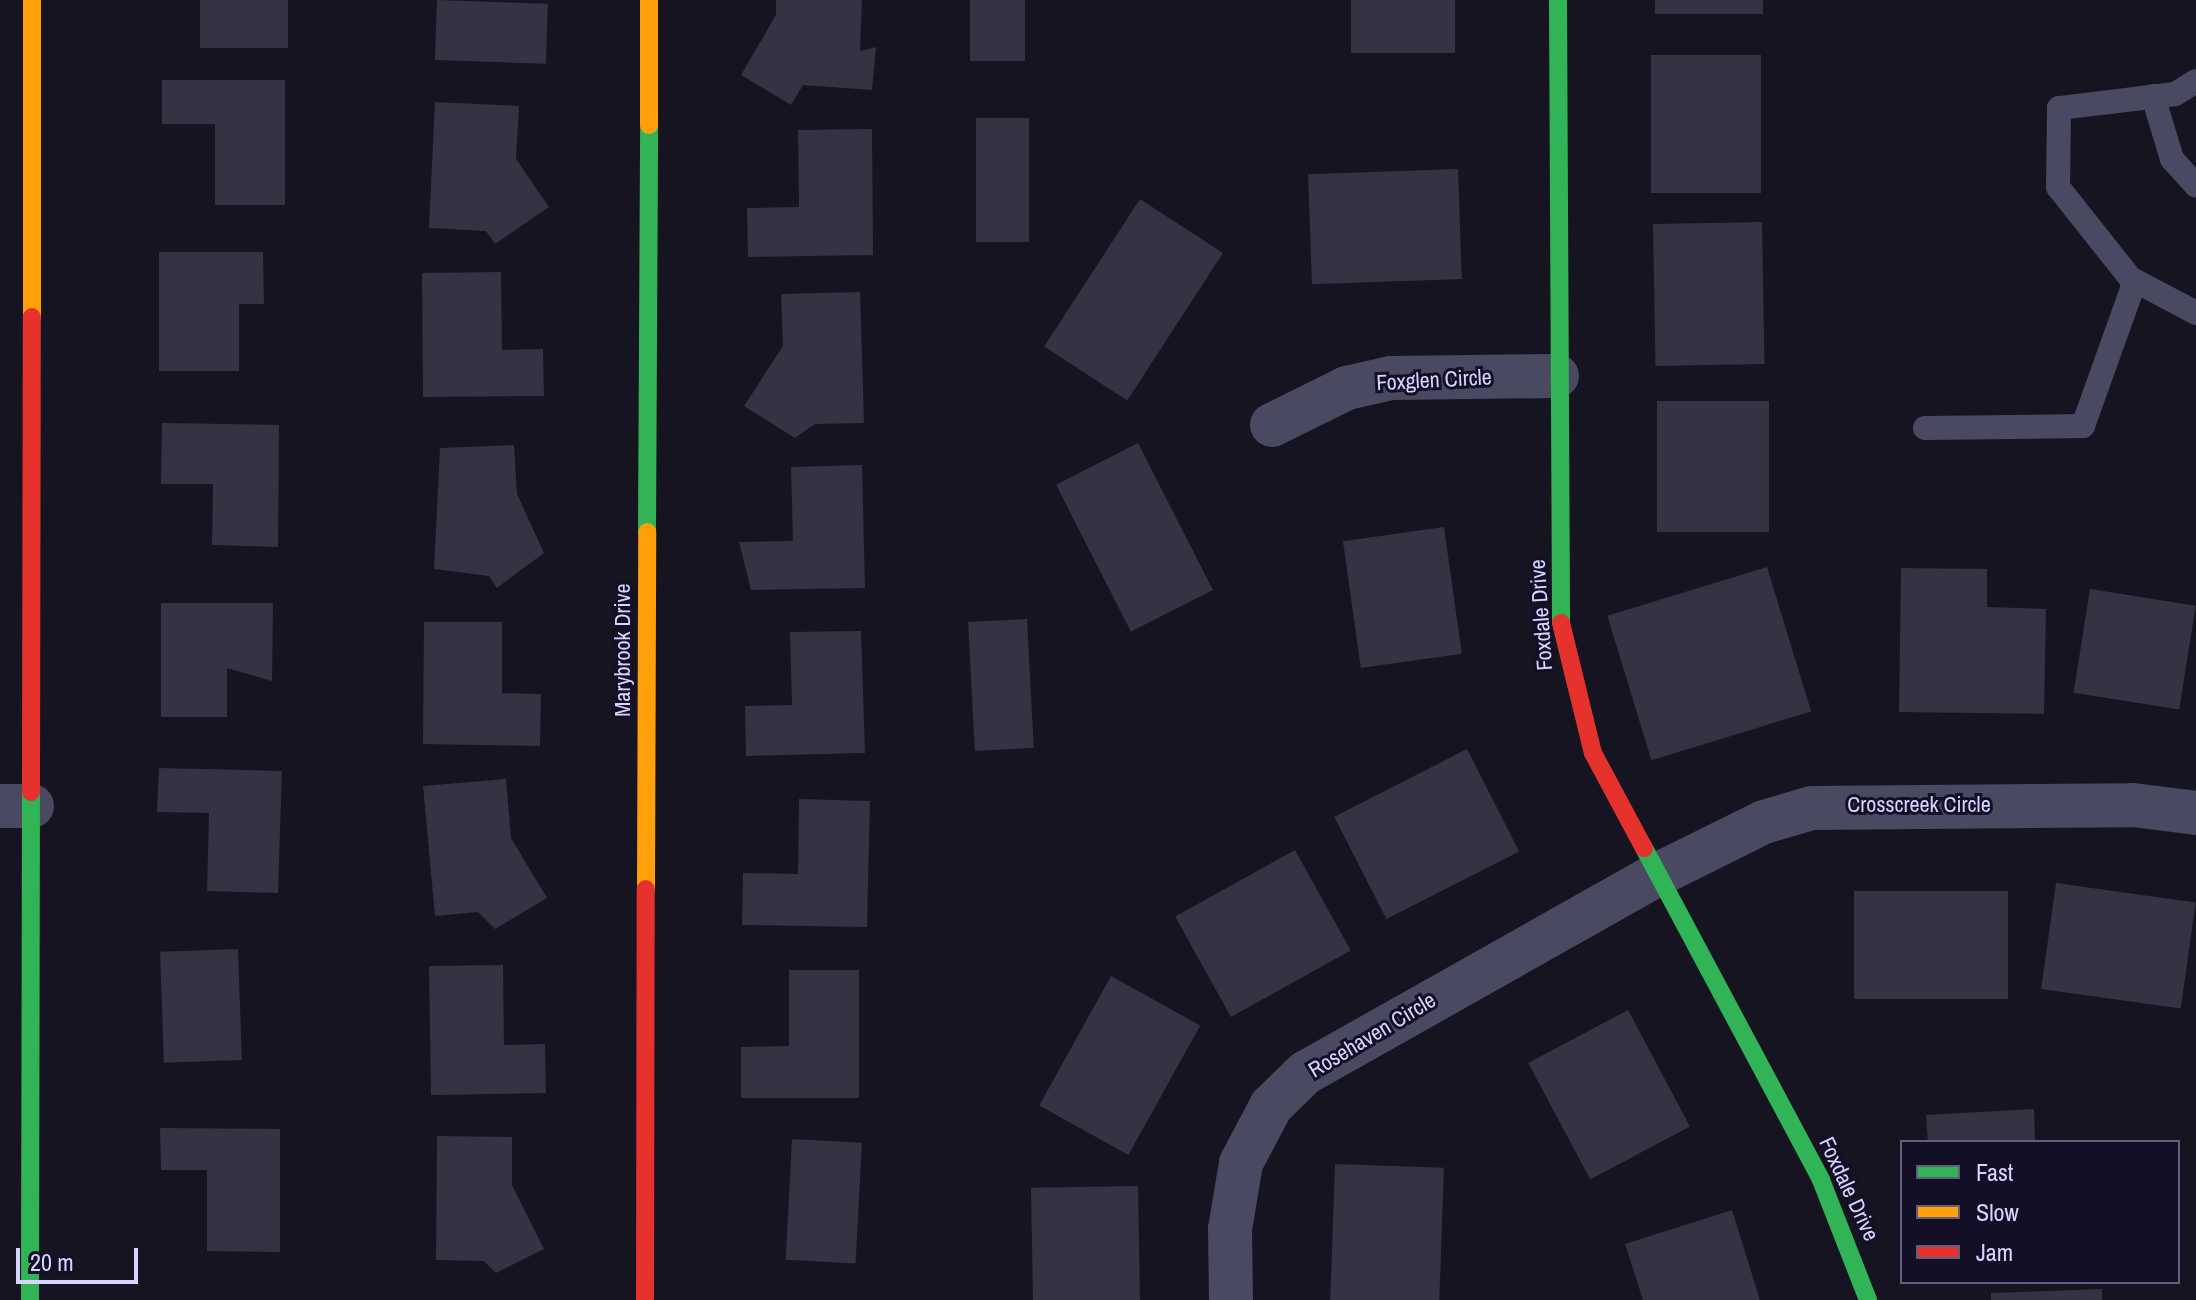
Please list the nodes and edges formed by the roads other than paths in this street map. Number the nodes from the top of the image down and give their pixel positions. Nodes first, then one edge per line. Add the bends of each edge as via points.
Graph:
1 (32, 0) edge
2 (649, 0) edge
3 (1558, 0) edge
4 (2196, 81) edge
5 (2153, 96) junction
6 (2196, 186) edge
7 (2135, 281) junction
8 (2196, 313) edge
9 (1557, 376) junction
10 (1272, 425) dead end
11 (1925, 428) dead end
12 (16, 806) edge
13 (2196, 813) edge
14 (1657, 875) junction
15 (30, 1300) edge
16 (645, 1300) edge
17 (1231, 1300) edge
18 (1868, 1300) edge

1 - 12 street
2 - 16 street, Marybrook Drive
3 - 9 street, Foxdale Drive
4 - 5 lane via 2175,94
5 - 6 lane via 2172,159
5 - 7 lane via 2059,108 2058,187
7 - 8 lane
7 - 11 lane via 2083,426
9 - 10 street, Foxglen Circle via 1391,378 1347,388
9 - 14 street, Foxdale Drive via 1561,622 1571,682 1593,753
12 - 15 street
13 - 14 street, Crosscreek Circle via 2133,805 1812,808 1764,822
14 - 17 street, Rosehaven Circle via 1332,1057 1271,1106 1241,1163 1230,1229
14 - 18 street, Foxdale Drive via 1821,1180

